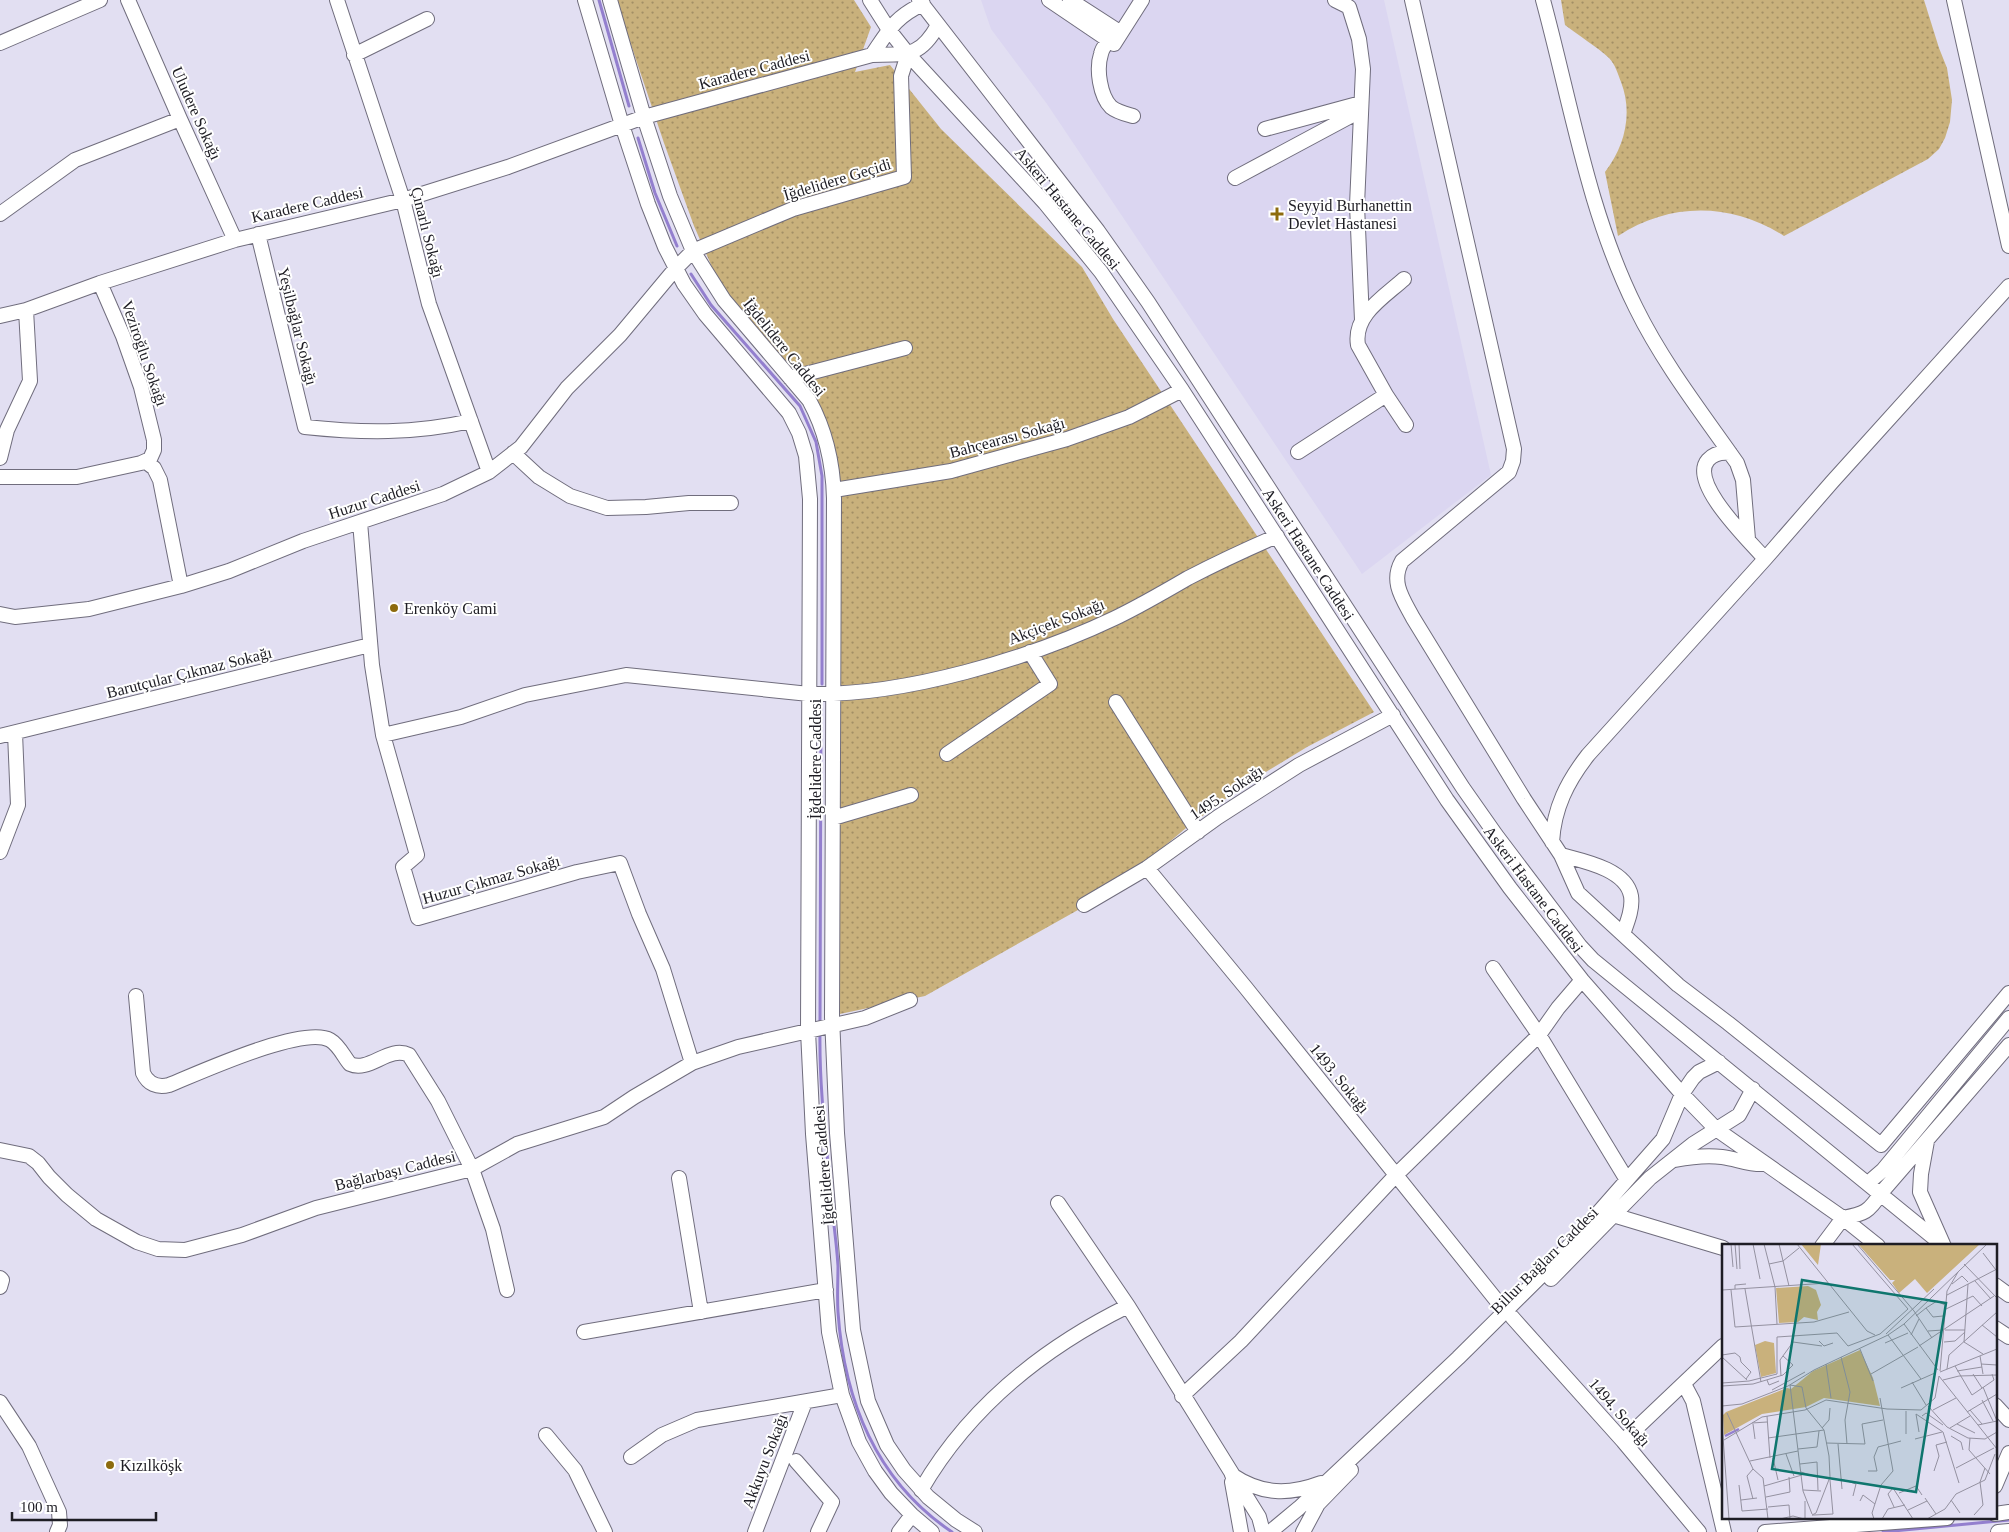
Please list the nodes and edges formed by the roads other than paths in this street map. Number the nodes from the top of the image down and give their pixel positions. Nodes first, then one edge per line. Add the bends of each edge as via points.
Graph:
1 (100, 0) edge
2 (128, 0) edge
3 (337, 0) edge
4 (585, 0) edge
5 (610, 0) edge
6 (870, 0) edge
7 (1049, 0) edge
8 (1070, 0) edge
9 (1142, 0) edge
10 (1335, 0) edge
11 (1412, 0) edge
12 (1542, 0) edge
13 (1954, 0) edge
14 (921, 2) edge
15 (427, 19) dead end
16 (938, 25) junction
17 (889, 30) junction
18 (1121, 33) junction
19 (1109, 40) junction
20 (0, 43) edge
21 (908, 54) junction
22 (354, 55) junction
23 (872, 55) junction
24 (1361, 107) junction
25 (1133, 116) dead end
26 (644, 117) junction
27 (180, 119) junction
28 (622, 125) junction
29 (1265, 129) dead end
30 (1235, 178) dead end
31 (403, 200) junction
32 (0, 214) edge
33 (258, 234) junction
34 (235, 240) junction
35 (2009, 246) edge
36 (693, 251) junction
37 (676, 268) junction
38 (1404, 278) dead end
39 (100, 283) junction
40 (2009, 286) edge
41 (26, 310) junction
42 (0, 316) edge
43 (1362, 320) junction
44 (905, 348) dead end
45 (790, 378) junction
46 (1182, 390) junction
47 (1386, 395) junction
48 (471, 421) junction
49 (1406, 425) dead end
50 (1298, 452) dead end
51 (514, 453) junction
52 (1730, 453) junction
53 (0, 458) edge
54 (146, 462) junction
55 (489, 472) junction
56 (0, 477) edge
57 (834, 490) junction
58 (732, 503) dead end
59 (360, 522) junction
60 (1277, 536) junction
61 (1748, 539) junction
62 (1765, 559) junction
63 (181, 586) junction
64 (1, 615) edge
65 (370, 645) junction
66 (1030, 652) junction
67 (808, 694) junction
68 (832, 694) junction
69 (1116, 702) dead end
70 (1393, 715) junction
71 (15, 733) junction
72 (383, 735) junction
73 (0, 736) edge
74 (947, 754) dead end
75 (911, 795) dead end
76 (833, 818) junction
77 (1198, 832) junction
78 (1552, 842) junction
79 (0, 852) edge
80 (1561, 855) junction
81 (1147, 868) junction
82 (1084, 905) dead end
83 (1623, 934) junction
84 (1493, 968) dead end
85 (1582, 980) junction
86 (2009, 993) edge
87 (136, 996) dead end
88 (910, 1000) dead end
89 (2009, 1018) edge
90 (832, 1025) junction
91 (808, 1031) junction
92 (1539, 1035) junction
93 (2009, 1045) edge
94 (1719, 1062) junction
95 (692, 1064) junction
96 (1753, 1089) junction
97 (1682, 1094) junction
98 (1716, 1130) junction
99 (1927, 1141) junction
100 (0, 1150) edge
101 (1674, 1160) junction
102 (1765, 1164) junction
103 (472, 1168) junction
104 (1396, 1175) junction
105 (679, 1178) dead end
106 (1627, 1180) junction
107 (1868, 1183) junction
108 (1881, 1193) junction
109 (1058, 1203) dead end
110 (1613, 1215) junction
111 (1843, 1218) junction
112 (1825, 1244) edge
113 (1876, 1244) edge
114 (1941, 1244) edge
115 (1942, 1244) edge
116 (1722, 1248) edge
117 (0, 1278) edge
118 (1996, 1286) edge
119 (0, 1287) edge
120 (506, 1290) dead end
121 (826, 1290) junction
122 (2009, 1295) edge
123 (1128, 1306) junction
124 (701, 1312) junction
125 (1508, 1314) junction
126 (1996, 1329) edge
127 (584, 1332) dead end
128 (2009, 1337) edge
129 (1722, 1347) edge
130 (1684, 1384) junction
131 (842, 1395) junction
132 (1182, 1396) junction
133 (0, 1402) edge
134 (806, 1402) junction
135 (1996, 1407) edge
136 (2009, 1420) edge
137 (546, 1435) dead end
138 (1623, 1441) junction
139 (2009, 1453) edge
140 (631, 1457) dead end
141 (1358, 1458) junction
142 (796, 1461) dead end
143 (1230, 1474) junction
144 (1327, 1481) junction
145 (1996, 1484) edge
146 (921, 1490) junction
147 (2009, 1512) edge
148 (1996, 1514) edge
149 (912, 1515) junction
150 (1890, 1520) edge
151 (1862, 1521) edge
152 (1306, 1529) edge
153 (2009, 1531) edge
154 (57, 1532) edge
155 (605, 1532) edge
156 (755, 1532) edge
157 (818, 1532) edge
158 (899, 1532) edge
159 (932, 1532) edge
160 (975, 1532) edge
161 (1240, 1532) edge
162 (1263, 1532) edge
163 (1270, 1532) edge
164 (1699, 1532) edge
165 (1724, 1532) edge
166 (1765, 1532) edge
167 (1998, 1532) edge

1 - 20 street
2 - 27 street, Uludere Sokağı
3 - 22 street, Çınarlı Sokağı
4 - 28 street, İğdelidere Caddesi
5 - 26 street, İğdelidere Caddesi
6 - 17 street, Askeri Hastane Caddesi
7 - 19 street
8 - 18 street
9 - 18 street
10 - 24 street via 1350,7 1357,31 1363,69
11 - 78 street via 1514,455 1509,472 1406,557 1397,571 1396,582 1413,618
12 - 52 street via 1588,178 1618,270 1654,341
13 - 35 street
14 - 16 street, Askeri Hastane Caddesi
14 - 17 street via 900,17
15 - 22 street
16 - 21 street via 928,41
16 - 94 street, Askeri Hastane Caddesi via 1098,231 1148,302 1463,788 1502,843 1592,960
17 - 21 street, Askeri Hastane Caddesi
17 - 23 street
18 - 19 street via 1114,44
19 - 25 street via 1100,58 1102,89 1110,106
21 - 23 street, Karadere Caddesi
21 - 36 street, İğdelidere Geçidi via 901,76 904,177 793,210
21 - 46 street, Askeri Hastane Caddesi via 1064,224
22 - 31 street, Çınarlı Sokağı
23 - 26 street, Karadere Caddesi
24 - 29 street
24 - 30 street
24 - 43 street via 1357,205
26 - 28 street, Karadere Caddesi
26 - 36 street, İğdelidere Caddesi via 670,196
27 - 32 street via 75,160
27 - 34 street, Uludere Sokağı
28 - 31 street, Karadere Caddesi via 508,167
28 - 37 street, İğdelidere Caddesi via 648,204
31 - 33 street, Karadere Caddesi
31 - 48 street, Çınarlı Sokağı via 428,304
33 - 34 street, Karadere Caddesi
33 - 48 street, Yeşilbağlar Sokağı via 305,428 380,433
34 - 39 street, Karadere Caddesi
36 - 37 street, Huzur Caddesi
36 - 45 street, İğdelidere Caddesi via 724,300
37 - 51 street, Huzur Caddesi via 620,335 567,388
37 - 67 street, İğdelidere Caddesi via 705,314 789,413 803,445 810,484
38 - 43 street
39 - 41 street, Karadere Caddesi
39 - 54 street, Veziroğlu Sokağı via 133,363 154,435 154,450
40 - 62 street
41 - 42 street, Karadere Caddesi
41 - 53 street via 30,381 7,430
43 - 47 street via 1357,335 1358,346
44 - 45 street
45 - 57 street, İğdelidere Caddesi via 809,400 818,418 829,451
46 - 57 street, Bahçearası Sokağı via 1129,417 1067,439 951,471
46 - 60 street, Askeri Hastane Caddesi
47 - 49 street
47 - 50 street
48 - 55 street, Çınarlı Sokağı
51 - 55 street, Huzur Caddesi
51 - 58 street via 539,477 570,496 607,508
52 - 61 street via 1742,475
52 - 61 street via 1716,454 1709,459 1705,466 1706,480 1714,498
54 - 56 street via 77,477
54 - 63 street via 154,468 160,480
55 - 59 street, Huzur Caddesi via 443,494
57 - 68 street, İğdelidere Caddesi
59 - 63 street, Huzur Caddesi
59 - 65 street, Huzur Çıkmaz Sokağı
60 - 66 street, Akçiçek Sokağı via 1216,564 1115,618
60 - 70 street, Askeri Hastane Caddesi
61 - 62 street
62 - 78 street via 1588,754 1559,802
63 - 64 street, Huzur Caddesi via 89,609 15,617
65 - 71 street, Barutçular Çıkmaz Sokağı
65 - 72 street, Huzur Çıkmaz Sokağı
66 - 68 street, Akçiçek Sokağı via 927,680
66 - 74 street via 1050,684
67 - 68 street, Akçiçek Sokağı
67 - 72 street, Akçiçek Sokağı via 626,675 526,695 461,717
67 - 91 street, İğdelidere Caddesi
68 - 76 street, İğdelidere Caddesi
69 - 77 street
70 - 77 street, 1495. Sokağı via 1299,765
70 - 85 street, Askeri Hastane Caddesi via 1510,888
71 - 73 street, Barutçular Çıkmaz Sokağı
71 - 79 street via 18,805
72 - 95 street, Huzur Çıkmaz Sokağı via 417,855 403,867 418,918 577,872 620,863 663,969
75 - 76 street
76 - 90 street, İğdelidere Caddesi
77 - 81 street, 1495. Sokağı
78 - 80 street
80 - 83 street via 1578,892
80 - 83 street via 1605,869 1626,885 1631,899
81 - 82 street, 1495. Sokağı
81 - 104 street, 1493. Sokağı
83 - 86 street via 1678,985 1881,1145
84 - 92 street
85 - 92 street
85 - 97 street, Askeri Hastane Caddesi
87 - 103 street via 143,1073 149,1082 158,1086 169,1085 270,1044 299,1039 331,1040 354,1066 395,1053 409,1055 438,1101
88 - 90 street, Bağlarbaşı Caddesi via 865,1018
89 - 107 street via 1883,1170
90 - 91 street, Bağlarbaşı Caddesi
90 - 146 street, İğdelidere Caddesi via 837,1133 856,1348 868,1402 880,1432 895,1458
91 - 95 street, Bağlarbaşı Caddesi via 738,1047
91 - 121 street, İğdelidere Caddesi
92 - 104 street
92 - 106 street
93 - 99 street
94 - 96 street, Askeri Hastane Caddesi
94 - 97 street, Billur Bağları Caddesi via 1699,1072
95 - 103 street, Bağlarbaşı Caddesi via 604,1117 517,1144
96 - 98 street, Billur Bağları Caddesi via 1739,1115
96 - 107 street, Askeri Hastane Caddesi
97 - 98 street, Askeri Hastane Caddesi
97 - 106 street, Billur Bağları Caddesi via 1664,1139
98 - 101 street, Billur Bağları Caddesi
98 - 102 street, Askeri Hastane Caddesi
99 - 108 street
99 - 115 street via 1920,1192
100 - 103 street, Bağlarbaşı Caddesi via 28,1156 96,1219 158,1249 185,1250 316,1208
101 - 102 street via 1712,1156 1752,1165
101 - 110 street, Billur Bağları Caddesi via 1650,1178
102 - 111 street, Askeri Hastane Caddesi
103 - 120 street via 493,1229
104 - 125 street, 1493. Sokağı
104 - 132 street via 1241,1341
105 - 124 street
106 - 125 street, Billur Bağları Caddesi
107 - 108 street, Askeri Hastane Caddesi
108 - 111 street via 1868,1211
108 - 114 street, Askeri Hastane Caddesi
109 - 123 street
110 - 116 street
110 - 125 street, Billur Bağları Caddesi
111 - 112 street
111 - 113 street, Askeri Hastane Caddesi
117 - 119 street
118 - 122 street
121 - 124 street
121 - 131 street, İğdelidere Caddesi via 829,1332
123 - 132 street
123 - 146 street via 1066,1341 1002,1390 955,1440
124 - 127 street
125 - 138 street, 1494. Sokağı
125 - 141 street, Billur Bağları Caddesi via 1469,1360
126 - 128 street
129 - 130 street
130 - 138 street
130 - 165 street via 1693,1401
131 - 134 street
131 - 149 street, İğdelidere Caddesi via 866,1457
132 - 143 street
133 - 154 street via 29,1446 59,1512
134 - 140 street via 697,1420 662,1434
134 - 156 street, Akkuyu Sokağı
135 - 136 street
137 - 155 street via 575,1470
138 - 164 street, 1494. Sokağı
139 - 145 street
141 - 144 street
141 - 152 street via 1318,1504
142 - 157 street via 832,1502
143 - 144 street via 1260,1488 1280,1492 1298,1491
143 - 161 street
143 - 162 street via 1259,1517
144 - 163 street
146 - 160 street, İğdelidere Caddesi
147 - 148 street
149 - 158 street
149 - 159 street, İğdelidere Caddesi
150 - 151 street
151 - 166 street
153 - 167 street

